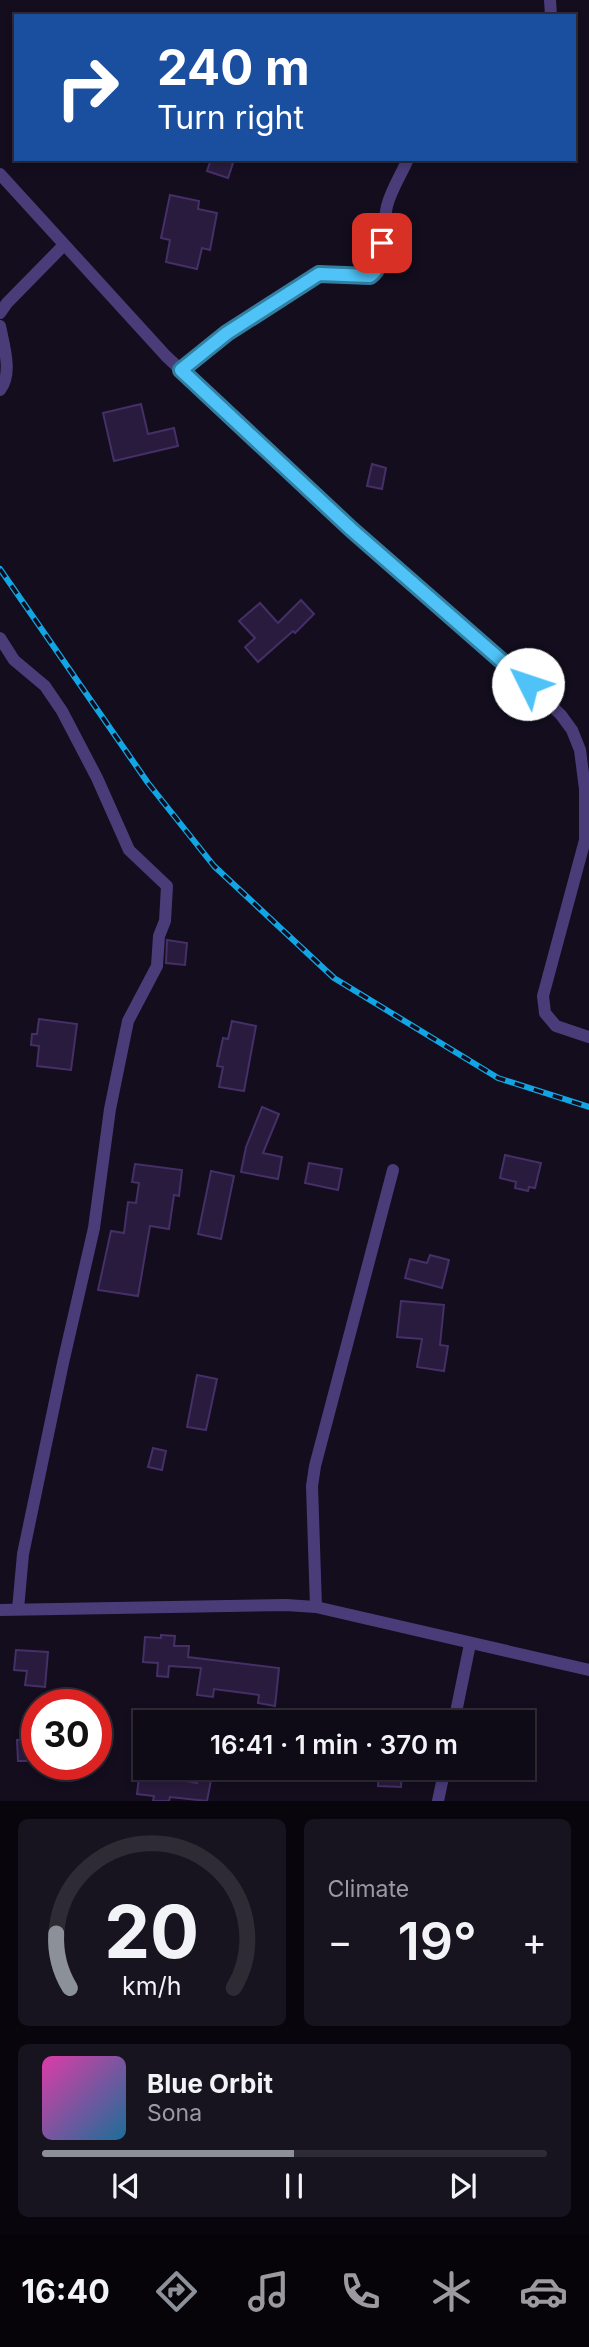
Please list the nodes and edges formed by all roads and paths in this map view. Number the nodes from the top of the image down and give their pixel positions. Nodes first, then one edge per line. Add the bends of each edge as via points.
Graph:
1 (407, 161) edge
2 (0, 174) edge
3 (63, 246) junction
4 (0, 313) edge
5 (0, 326) edge
6 (181, 370) junction
7 (0, 390) edge
8 (0, 638) edge
9 (589, 1037) edge
10 (393, 1170) dead end
11 (316, 1607) junction
12 (18, 1609) junction
13 (0, 1610) edge
14 (470, 1644) junction
15 (589, 1670) edge
16 (456, 1710) edge
17 (442, 1780) edge
18 (438, 1801) edge

1 - 6 street via 387,204 376,271 370,276 319,274 227,333
2 - 3 street
3 - 4 street
3 - 6 street
5 - 7 street via 7,372
6 - 9 street via 351,529 562,715 572,730 580,750 585,789 586,840 543,996 545,1013 556,1026
8 - 12 street via 14,660 45,686 62,710 128,850 167,886 157,966 128,1021 94,1228 23,1554
10 - 11 street via 315,1466
11 - 12 street
11 - 14 street
12 - 13 street
14 - 15 street
14 - 16 street
17 - 18 street

